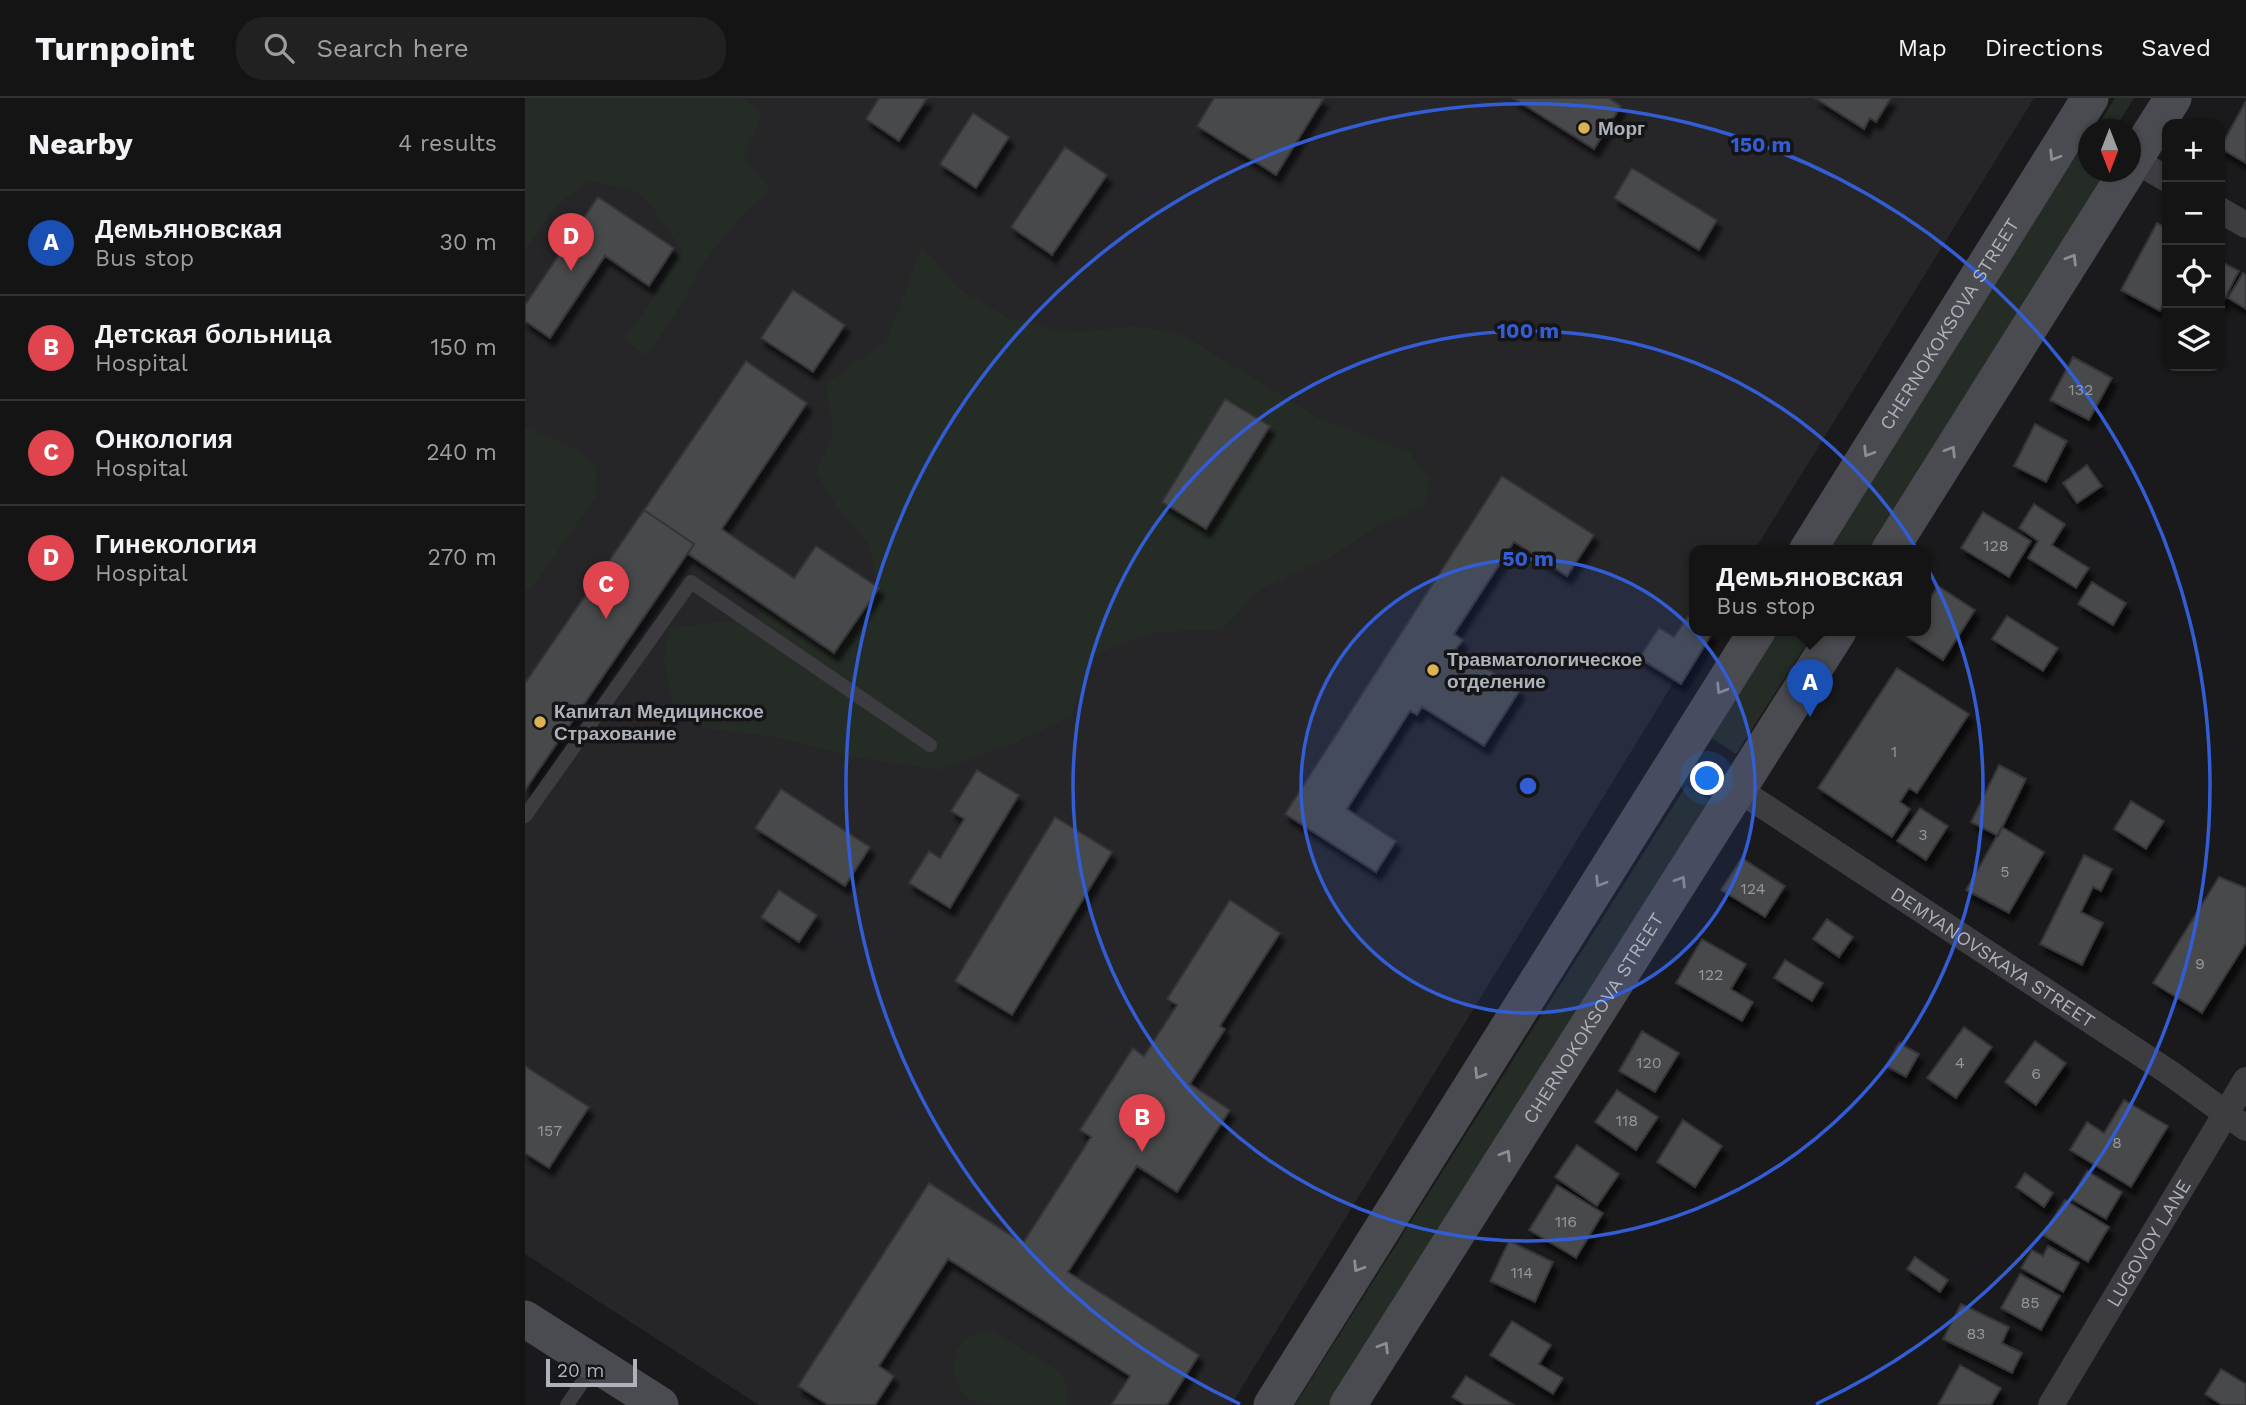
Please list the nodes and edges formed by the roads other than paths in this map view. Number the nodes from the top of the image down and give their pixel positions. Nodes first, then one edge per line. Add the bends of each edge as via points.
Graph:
1 (2090, 98) edge
2 (2173, 98) edge
3 (2141, 150) edge
4 (2141, 170) edge
5 (2162, 177) edge
6 (2121, 182) edge
7 (2225, 213) edge
8 (2246, 225) edge
9 (1811, 545) edge
10 (1893, 545) edge
11 (1754, 636) edge
12 (1835, 636) edge
13 (930, 744) dead end
14 (1739, 790) junction
15 (525, 816) edge
16 (2246, 1080) edge
17 (2235, 1121) edge
18 (525, 1319) edge
19 (595, 1364) junction
20 (567, 1405) edge
21 (660, 1405) edge
22 (1272, 1405) edge
23 (1347, 1405) edge
24 (2051, 1405) edge

1 -> 9 street, CHERNOKOKSOVA STREET
2 - 3 street
4 - 5 street
10 -> 6 street
7 - 8 street
11 -> 22 street
12 - 14 street, CHERNOKOKSOVA STREET
13 - 15 lane via 691,582
14 - 17 street, DEMYANOVSKAYA STREET via 2170,1073
23 -> 14 street, CHERNOKOKSOVA STREET
16 - 17 street, LUGOVOY LANE
17 - 24 street, LUGOVOY LANE
18 - 19 street
19 - 20 lane
19 - 21 street

